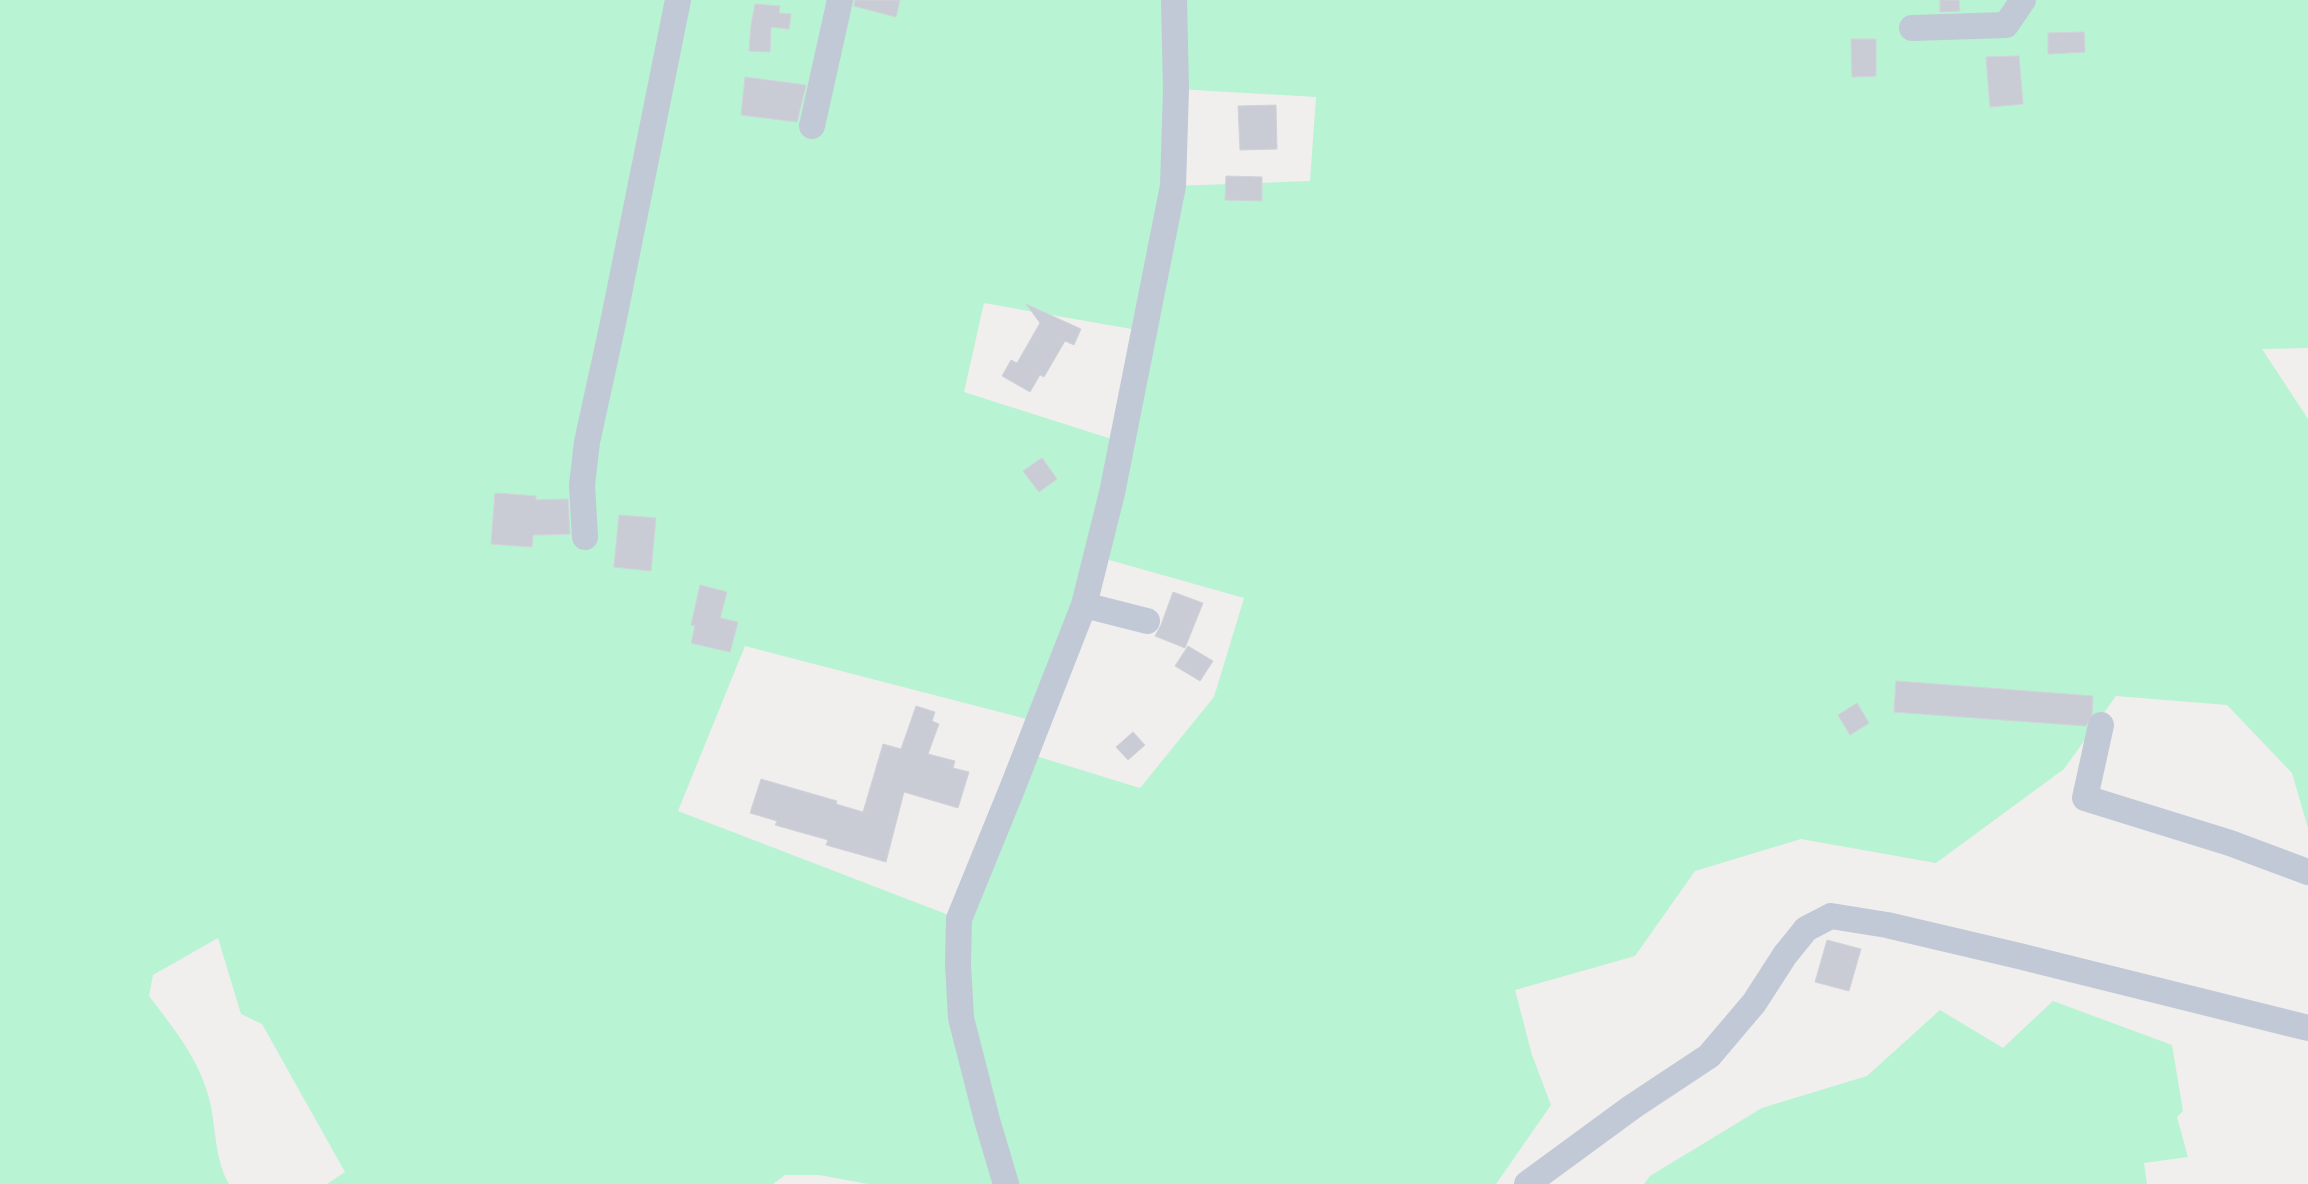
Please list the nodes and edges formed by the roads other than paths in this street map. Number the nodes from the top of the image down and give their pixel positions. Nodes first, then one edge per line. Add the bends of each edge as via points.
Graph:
1 (678, 0) edge
2 (840, 0) edge
3 (1174, 0) edge
4 (2022, 0) edge
5 (1912, 28) dead end
6 (812, 126) dead end
7 (585, 537) dead end
8 (1084, 605) junction
9 (1147, 621) dead end
10 (2101, 725) dead end
11 (2308, 872) edge
12 (2308, 1028) edge
13 (1006, 1184) edge
14 (1527, 1184) edge

1 - 7 street via 587,442 582,486
2 - 6 street
3 - 8 street via 1173,186 1112,493
4 - 5 street via 2006,25
8 - 9 street
8 - 13 street via 959,919 961,1018 986,1120
10 - 11 street via 2085,798 2230,843
12 - 14 street via 1887,925 1831,916 1806,929 1754,1003 1709,1056 1632,1106

